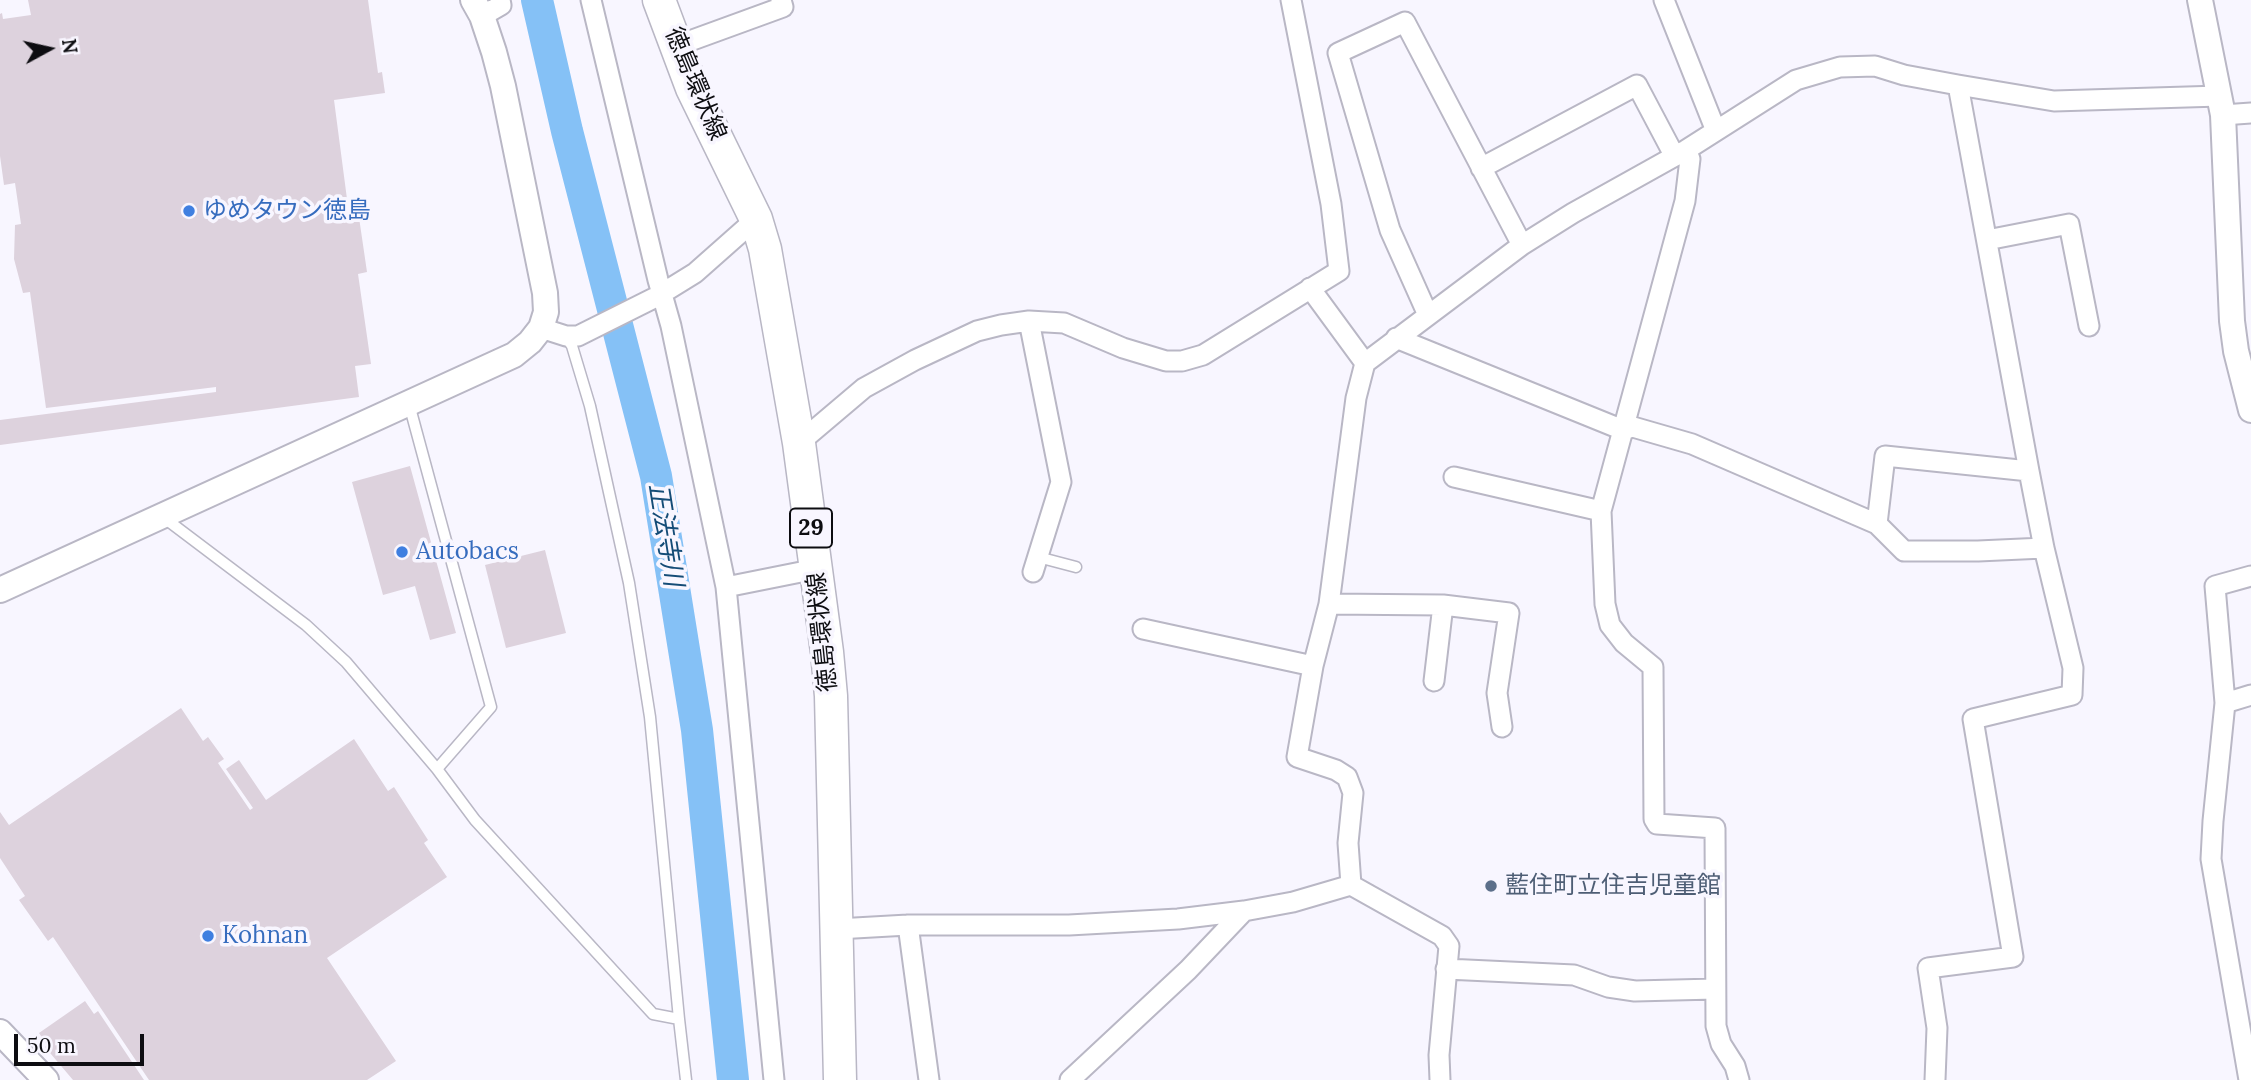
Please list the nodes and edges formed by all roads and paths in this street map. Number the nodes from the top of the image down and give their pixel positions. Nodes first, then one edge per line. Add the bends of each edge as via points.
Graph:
1 (591, 0) edge
2 (659, 0) edge
3 (781, 0) edge
4 (1291, 0) edge
5 (1664, 0) edge
6 (2201, 0) edge
7 (485, 5) edge
8 (676, 46) junction
9 (1958, 85) junction
10 (2221, 105) junction
11 (2251, 113) edge
12 (1716, 131) junction
13 (1680, 153) junction
14 (1481, 168) junction
15 (756, 219) junction
16 (1987, 240) junction
17 (1522, 245) junction
18 (1310, 288) junction
19 (658, 296) junction
20 (1428, 314) junction
21 (1029, 321) junction
22 (2089, 327) dead end
23 (541, 328) junction
24 (572, 336) junction
25 (1395, 338) junction
26 (1364, 363) junction
27 (408, 404) junction
28 (2251, 410) edge
29 (1623, 430) junction
30 (799, 443) junction
31 (2029, 471) junction
32 (1454, 477) dead end
33 (1601, 511) junction
34 (162, 516) junction
35 (1877, 524) junction
36 (2044, 548) junction
37 (1036, 565) joint
38 (1076, 567) dead end
39 (816, 569) junction
40 (2251, 576) edge
41 (726, 587) junction
42 (0, 590) edge
43 (1329, 604) junction
44 (1443, 604) junction
45 (1143, 629) dead end
46 (1313, 666) junction
47 (1434, 681) dead end
48 (2251, 695) edge
49 (2225, 703) junction
50 (1502, 727) dead end
51 (437, 769) junction
52 (1351, 885) junction
53 (1244, 911) junction
54 (908, 925) junction
55 (837, 929) junction
56 (1446, 970) junction
57 (1715, 989) junction
58 (679, 1019) junction
59 (0, 1032) edge
60 (2248, 1076) edge
61 (46, 1080) edge
62 (686, 1080) edge
63 (774, 1080) edge
64 (840, 1080) edge
65 (929, 1080) edge
66 (1070, 1080) edge
67 (1440, 1080) edge
68 (1739, 1080) edge
69 (1935, 1080) edge

1 - 19 street
2 - 8 main road, 徳島環状線 / 29
3 - 8 street via 783,7
4 - 18 street via 1331,204 1339,271
5 - 12 street
6 - 10 street
7 - 23 street via 545,293
8 - 15 main road, 徳島環状線 / 29
9 - 10 street via 2054,101
9 - 12 street via 1875,66 1840,67 1796,80
9 - 16 street
10 - 11 street
10 - 28 street via 2232,321
12 - 13 street
13 - 14 street via 1637,85
13 - 17 street
13 - 29 street via 1690,159 1685,201
14 - 17 street
14 - 20 street via 1405,22 1338,53 1390,230
15 - 19 street via 695,273
15 - 30 main road, 徳島環状線 / 29 via 774,294
16 - 22 street via 2069,225
16 - 31 street
17 - 20 street
18 - 21 street via 1203,355 1182,361 1124,348 1064,323
18 - 26 street
19 - 24 street
19 - 41 street via 671,326
20 - 25 street
21 - 30 street via 977,331 864,387
21 - 37 street via 1061,482
23 - 24 street
23 - 27 street via 514,355
24 - 58 lane via 629,583 650,717
25 - 26 street
25 - 29 street
26 - 43 street
27 - 34 street
27 - 51 lane via 492,708
29 - 33 street
29 - 35 street via 1633,427 1692,444
30 - 39 main road, 徳島環状線 / 29
31 - 35 street via 1885,456
31 - 36 street
32 - 33 street
33 - 57 street via 1610,625 1653,667 1654,819 1657,824 1715,828
34 - 42 street
34 - 51 lane via 306,625 346,662
35 - 36 street via 1904,551
36 - 69 street via 2073,668 2072,695 1973,719 2013,957 1928,968 1937,1028
37 - 38 lane
39 - 41 street
39 - 55 main road, 徳島環状線 / 29 via 831,696
40 - 49 street via 2215,586
41 - 63 street
43 - 44 street
43 - 46 street
44 - 47 street
44 - 50 street via 1509,613 1497,693
45 - 46 street
46 - 52 street via 1297,757 1347,777 1353,793 1348,843
48 - 49 street
49 - 60 street via 2211,859
51 - 58 lane via 475,820 653,1014
52 - 53 street
52 - 56 street via 1442,936 1449,946
53 - 54 street via 1069,925
53 - 66 street
54 - 55 street
54 - 65 street
55 - 64 main road, 徳島環状線 / 29
56 - 57 street via 1574,975 1635,991
56 - 67 street
57 - 68 street via 1716,1026
58 - 62 lane
59 - 61 street

